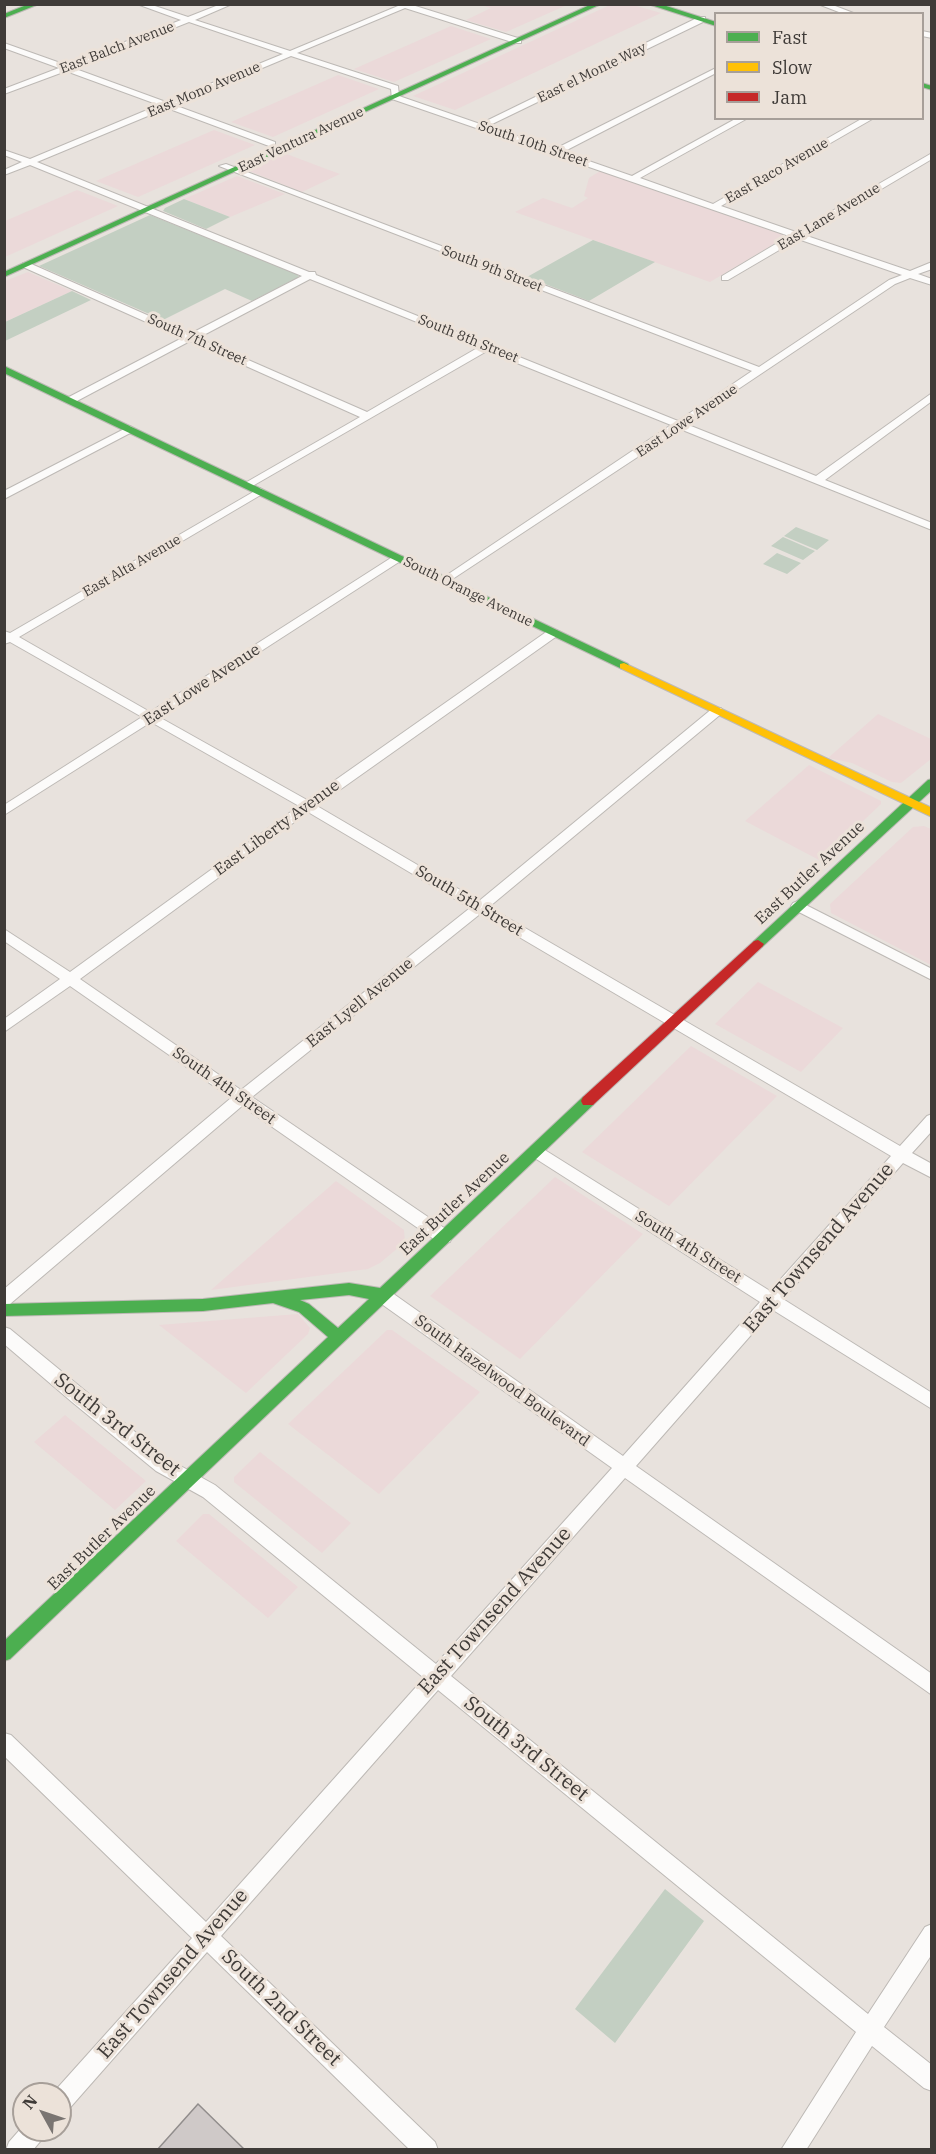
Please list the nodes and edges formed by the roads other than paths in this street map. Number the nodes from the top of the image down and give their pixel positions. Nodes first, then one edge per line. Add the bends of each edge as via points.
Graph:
1 (36, 4) edge
2 (140, 4) edge
3 (229, 4) edge
4 (580, 4) edge
5 (598, 4) edge
6 (651, 4) edge
7 (821, 4) edge
8 (402, 5) edge
9 (847, 12) edge
10 (4, 16) edge
11 (189, 20) junction
12 (709, 22) edge
13 (512, 39) junction
14 (4, 45) edge
15 (290, 53) junction
16 (67, 68) junction
17 (714, 71) edge
18 (4, 92) edge
19 (395, 93) junction
20 (167, 105) junction
21 (740, 120) edge
22 (866, 120) edge
23 (482, 126) junction
24 (272, 144) junction
25 (4, 152) edge
26 (556, 152) junction
27 (932, 155) edge
28 (30, 163) junction
29 (229, 168) junction
30 (4, 173) edge
31 (634, 178) junction
32 (715, 206) junction
33 (143, 208) junction
34 (799, 236) junction
35 (4, 265) edge
36 (26, 265) junction
37 (932, 265) edge
38 (312, 274) junction
39 (911, 275) junction
40 (4, 276) edge
41 (725, 278) dead end
42 (932, 282) edge
43 (192, 338) junction
44 (487, 347) junction
45 (761, 371) junction
46 (7, 372) edge
47 (932, 396) edge
48 (70, 400) junction
49 (367, 416) junction
50 (680, 425) junction
51 (130, 429) junction
52 (817, 481) junction
53 (254, 488) junction
54 (4, 496) edge
55 (932, 527) edge
56 (398, 558) junction
57 (445, 581) junction
58 (553, 633) junction
59 (7, 637) edge
60 (717, 711) junction
61 (153, 717) junction
62 (932, 783) edge
63 (910, 803) junction
64 (308, 806) junction
65 (4, 811) edge
66 (932, 813) edge
67 (798, 906) junction
68 (479, 908) junction
69 (4, 934) edge
70 (932, 975) edge
71 (69, 979) junction
72 (674, 1023) junction
73 (4, 1027) edge
74 (241, 1098) junction
75 (932, 1120) edge
76 (535, 1151) junction
77 (902, 1154) junction
78 (932, 1172) edge
79 (444, 1237) junction
80 (382, 1295) junction
81 (277, 1298) junction
82 (4, 1299) edge
83 (772, 1301) junction
84 (4, 1310) edge
85 (4, 1334) edge
86 (338, 1337) junction
87 (932, 1402) edge
88 (623, 1468) junction
89 (187, 1479) junction
90 (4, 1653) edge
91 (436, 1677) junction
92 (932, 1686) edge
93 (4, 1742) edge
94 (932, 1934) edge
95 (207, 1935) junction
96 (869, 2029) junction
97 (932, 2080) edge
98 (72, 2089) edge
99 (427, 2150) edge
100 (792, 2150) edge

1 - 10 street
2 - 11 street, South 10th Street
3 - 11 street, East Balch Avenue
4 - 13 street, East Ventura Avenue
5 - 13 street, East Ventura Avenue
6 - 12 street
7 - 9 street
8 - 13 street
8 - 15 street, East Mono Avenue
11 - 15 street, South 10th Street
11 - 16 street, East Balch Avenue
12 - 23 street, East el Monte Way
13 - 19 street, East Ventura Avenue
14 - 16 street
15 - 19 street, South 10th Street
15 - 20 street, East Mono Avenue
16 - 18 street, East Balch Avenue
16 - 20 street
17 - 26 street
19 - 23 street, South 10th Street
19 - 24 street, East Ventura Avenue
19 - 29 street, East Ventura Avenue
20 - 24 street
20 - 28 street, East Mono Avenue
21 - 31 street
22 - 32 street, East Raco Avenue
23 - 26 street, South 10th Street
24 - 29 street, East Ventura Avenue
25 - 28 street, South 8th Street
26 - 31 street, South 10th Street
27 - 34 street, East Lane Avenue
28 - 30 street, East Mono Avenue
28 - 33 street, South 8th Street
29 - 33 street, East Ventura Avenue
29 - 45 street, South 9th Street
31 - 32 street, South 10th Street
32 - 34 street, South 10th Street
33 - 35 street, East Ventura Avenue
33 - 36 street, East Ventura Avenue
33 - 38 street, South 8th Street
34 - 39 street, South 10th Street
34 - 41 street, East Lane Avenue
36 - 40 street, East Ventura Avenue
36 - 43 street, South 7th Street
37 - 39 street, East Lowe Avenue
38 - 43 street
38 - 44 street, South 8th Street
39 - 42 street, South 10th Street
39 - 45 street, East Lowe Avenue via 892,282
43 - 48 street
43 - 49 street, South 7th Street
44 - 49 street, East Alta Avenue
44 - 50 street, South 8th Street
45 - 50 street, East Lowe Avenue
46 - 48 street, South Orange Avenue
47 - 52 street
48 - 51 street, South Orange Avenue
49 - 53 street, East Alta Avenue
50 - 52 street, South 8th Street
50 - 57 street, East Lowe Avenue
51 - 53 street, South Orange Avenue
51 - 54 street
52 - 55 street, South 8th Street
53 - 56 street, South Orange Avenue
53 - 59 street, East Alta Avenue
56 - 57 street, South Orange Avenue
56 - 61 street, East Lowe Avenue
57 - 58 street, South Orange Avenue
58 - 60 street, South Orange Avenue
58 - 64 street, East Liberty Avenue
59 - 61 street, South 5th Street
60 - 63 street, South Orange Avenue
60 - 68 street, East Lyell Avenue
61 - 64 street, South 5th Street
61 - 65 street, East Lowe Avenue
62 - 63 street, East Butler Avenue
63 - 66 street, South Orange Avenue
63 - 67 street, East Butler Avenue
64 - 68 street, South 5th Street
64 - 71 street, East Liberty Avenue
67 - 70 street
67 - 72 street, East Butler Avenue
68 - 72 street, South 5th Street
68 - 74 street, East Lyell Avenue
69 - 71 street, South 4th Street
71 - 73 street, East Liberty Avenue
71 - 74 street, South 4th Street
72 - 76 street, East Butler Avenue
72 - 77 street, South 5th Street
74 - 79 street, South 4th Street
74 - 82 street, East Lyell Avenue
75 - 77 street, East Townsend Avenue
76 - 79 street, East Butler Avenue
76 - 83 street, South 4th Street
77 - 78 street, South 5th Street
77 - 83 street, East Townsend Avenue
79 - 80 street, East Butler Avenue
80 - 81 street, South Hazelwood Boulevard via 349,1289
80 - 86 street, East Butler Avenue
80 - 88 street, South Hazelwood Boulevard
81 - 84 street, South Hazelwood Boulevard via 138,1309
81 - 86 street via 304,1308
83 - 87 street, South 4th Street
83 - 88 street, East Townsend Avenue
85 - 89 street, South 3rd Street via 154,1458
86 - 89 street, East Butler Avenue
88 - 91 street, East Townsend Avenue
88 - 92 street, South Hazelwood Boulevard
89 - 90 street, East Butler Avenue
89 - 91 street, South 3rd Street via 209,1491
91 - 95 street, East Townsend Avenue
91 - 96 street, South 3rd Street
93 - 95 street, South 2nd Street
94 - 96 street
95 - 98 street, East Townsend Avenue
95 - 99 street, South 2nd Street
96 - 97 street, South 3rd Street
96 - 100 street

